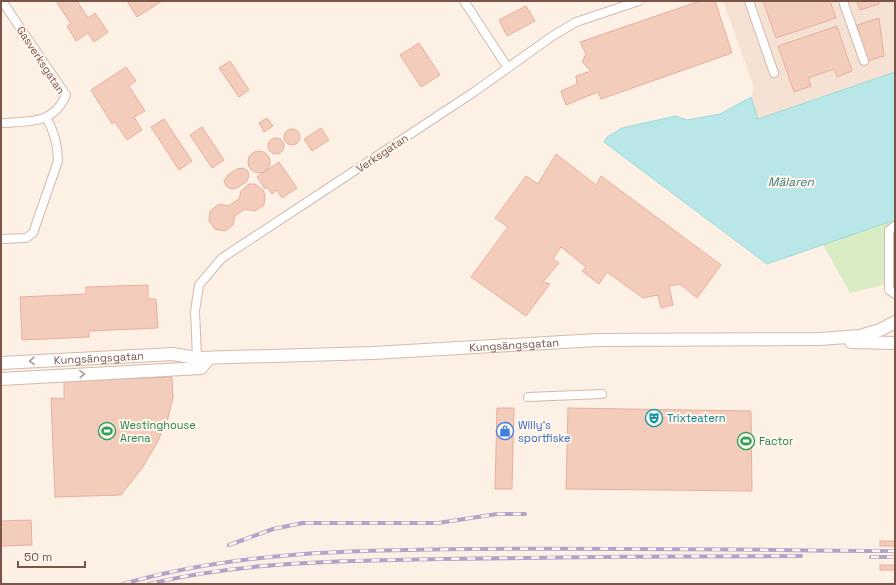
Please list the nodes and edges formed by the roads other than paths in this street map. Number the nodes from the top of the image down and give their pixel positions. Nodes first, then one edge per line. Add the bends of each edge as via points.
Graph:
1 (2, 1) edge
2 (464, 1) edge
3 (639, 1) edge
4 (749, 1) edge
5 (844, 1) edge
6 (864, 61) dead end
7 (508, 68) junction
8 (774, 73) dead end
9 (46, 117) junction
10 (1, 123) edge
11 (895, 226) edge
12 (1, 239) edge
13 (895, 294) edge
14 (895, 322) edge
15 (895, 327) edge
16 (895, 335) edge
17 (820, 338) junction
18 (895, 343) edge
19 (203, 358) junction
20 (1, 363) edge
21 (1, 379) edge
22 (602, 394) dead end
23 (528, 397) dead end

1 - 9 street, Gasverksgatan via 66,95 61,107
2 - 7 street
3 - 7 street, Verksgatan via 576,22
4 - 8 street
5 - 6 street
7 - 19 street, Verksgatan via 222,258 198,285 195,310
9 - 10 street, Gasverksgatan via 32,121
9 - 12 street via 53,131 58,161 32,233 26,238
11 - 13 street via 889,230 888,290
14 - 17 main road, Kungsängsgatan via 860,336
15 - 16 main road
17 - 18 main road, Kungsängsgatan via 861,343
17 - 19 main road, Kungsängsgatan via 597,340 373,353
19 -> 20 main road, Kungsängsgatan via 173,354
21 -> 19 main road, Kungsängsgatan via 201,368
22 - 23 street

